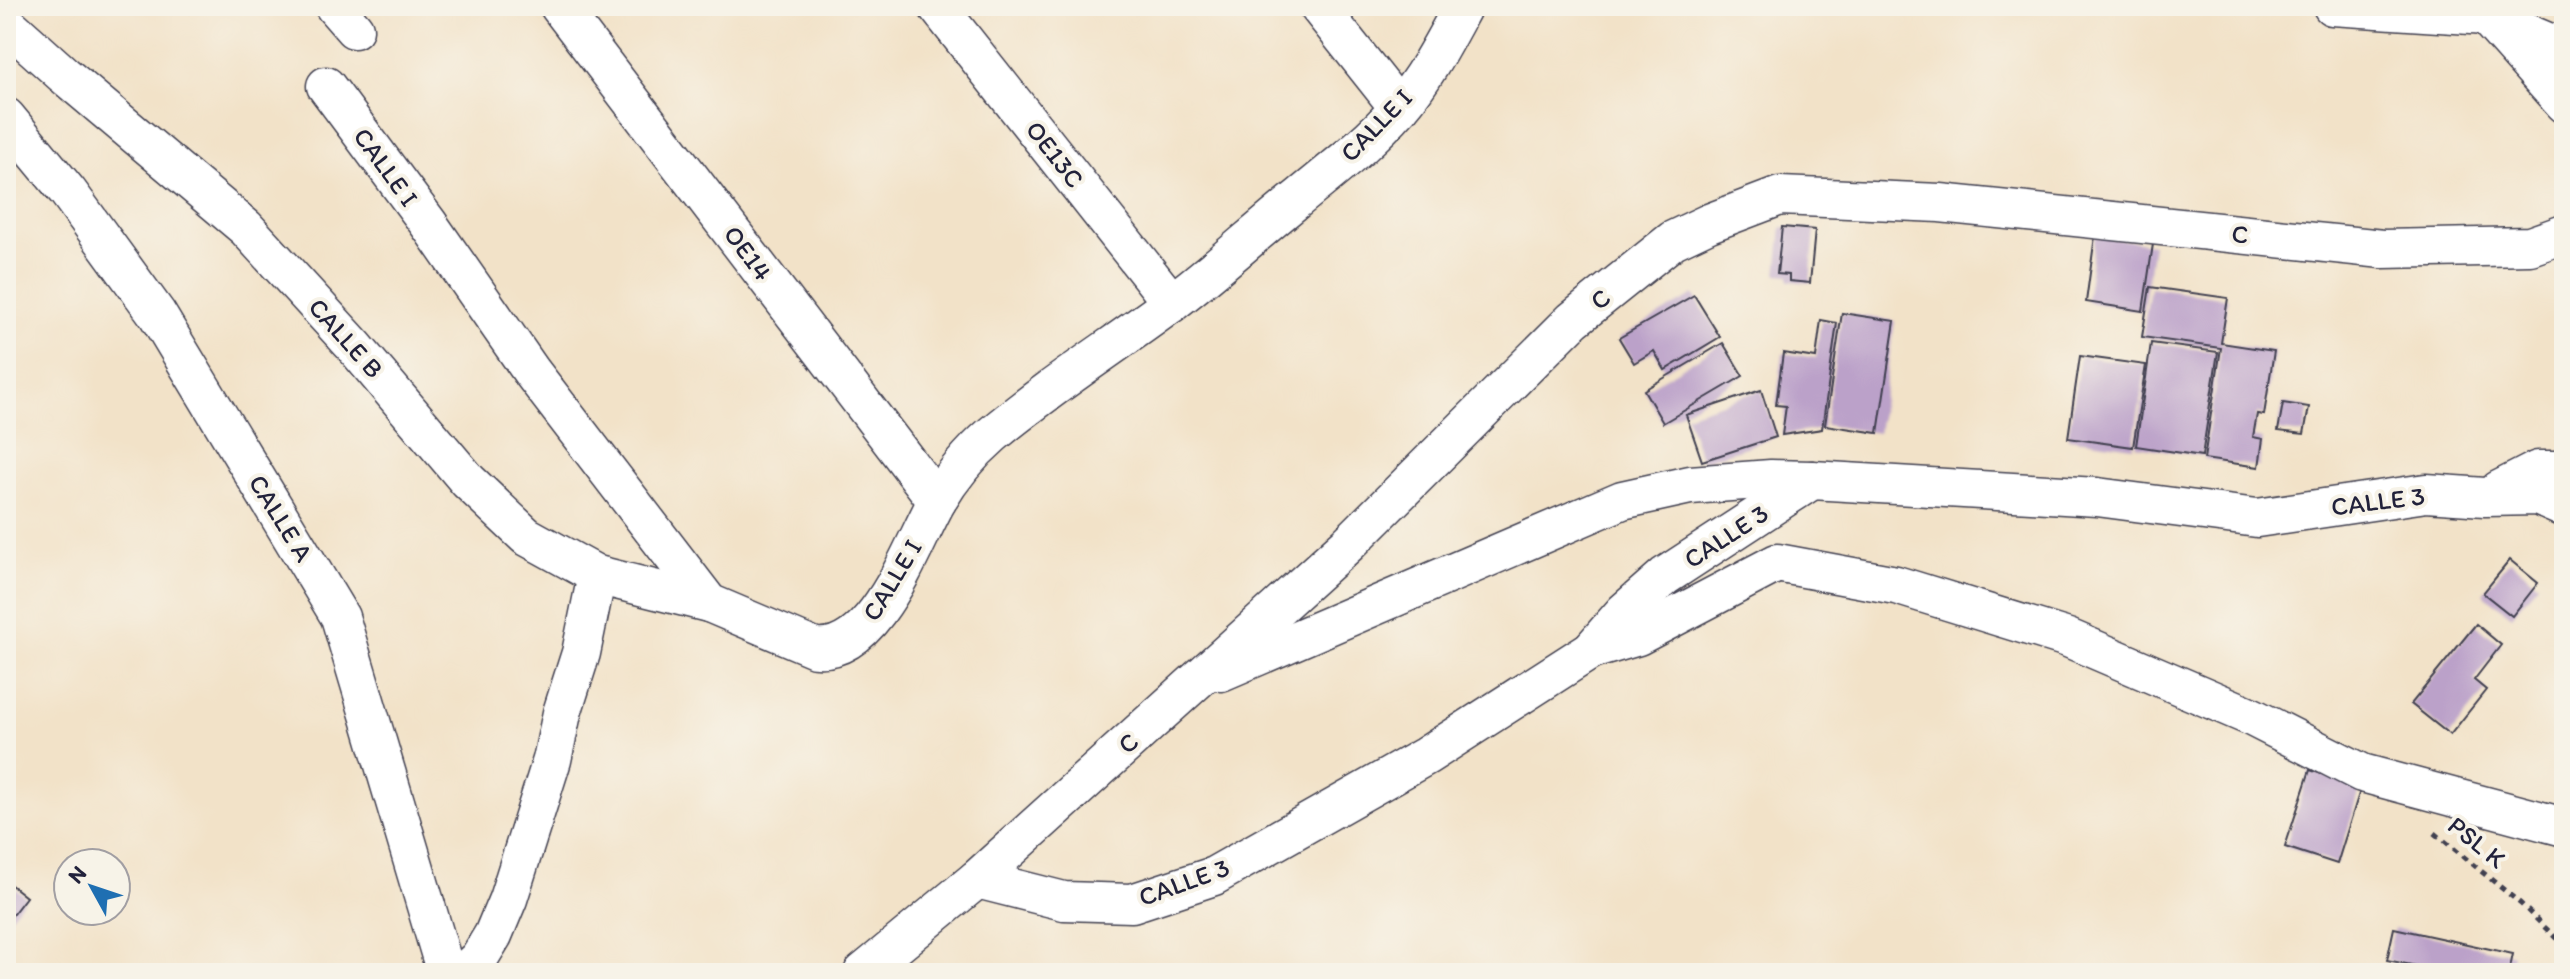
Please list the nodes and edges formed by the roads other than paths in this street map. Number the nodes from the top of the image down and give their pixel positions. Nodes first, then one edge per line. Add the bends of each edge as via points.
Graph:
1 (559, 6) edge
2 (937, 6) edge
3 (1318, 6) edge
4 (1463, 6) edge
5 (2332, 6) edge
6 (2479, 11) edge
7 (6, 23) edge
8 (2564, 49) edge
9 (326, 86) dead end
10 (2564, 104) edge
11 (1399, 108) junction
12 (6, 117) edge
13 (2564, 234) edge
14 (1172, 303) junction
15 (2551, 470) edge
16 (1812, 480) junction
17 (2485, 497) junction
18 (937, 501) junction
19 (2564, 508) edge
20 (597, 575) junction
21 (709, 603) junction
22 (1591, 650) junction
23 (1192, 684) junction
24 (2564, 827) edge
25 (977, 879) junction
26 (446, 973) edge
27 (463, 973) edge
28 (863, 973) edge

1 - 18 street, OE14
2 - 14 street, OE13C
3 - 11 street
4 - 11 street, CALLE I
5 - 6 street
6 - 8 street
6 - 10 street
7 - 20 street, CALLE B via 246,228 509,522
9 - 21 street, CALLE I via 531,371
11 - 14 street, CALLE I via 1345,160
12 - 26 street, CALLE A via 157,314 340,617
13 - 23 street, C via 2530,246 2383,249 1940,203 1780,196 1673,240 1573,320 1348,544
14 - 18 street, CALLE I via 994,433 966,459
15 - 17 street
16 - 17 street, CALLE 3 via 2097,497 2257,518 2426,493
16 - 22 street, CALLE 3 via 1665,576
16 - 23 street via 1690,485 1622,500
17 - 19 street, CALLE 3 via 2537,496
18 - 21 street, CALLE I via 873,617 841,644 815,648
20 - 21 street, CALLE B
20 - 27 street via 552,760 508,899 493,935
22 - 24 street via 1638,636 1777,563 1896,585 2068,638 2252,717 2362,773
22 - 25 street, CALLE 3 via 1426,756 1214,876 1132,903 1064,901
23 - 25 street, C
25 - 28 street, C

